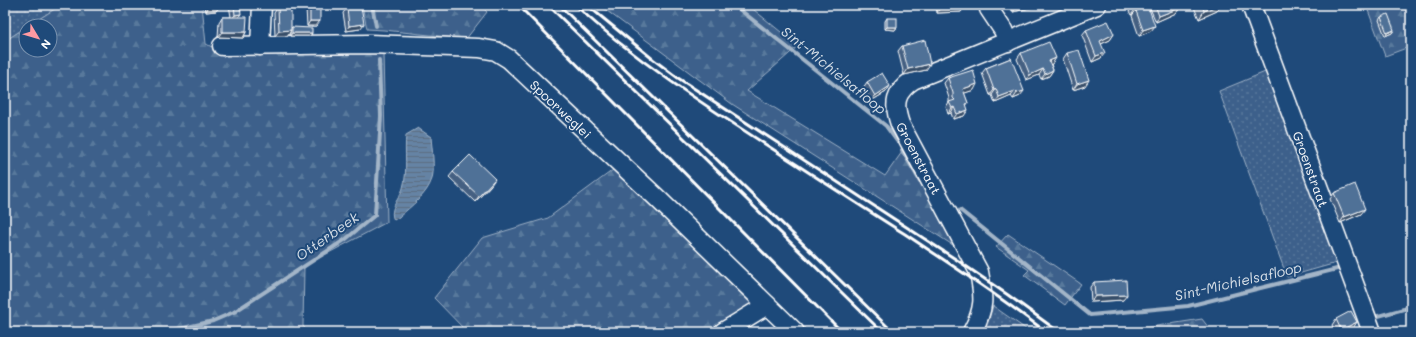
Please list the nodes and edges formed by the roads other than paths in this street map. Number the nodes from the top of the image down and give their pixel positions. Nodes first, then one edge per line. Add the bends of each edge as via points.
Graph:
1 (262, 5) edge
2 (989, 5) edge
3 (1097, 5) edge
4 (1251, 5) edge
5 (1008, 42) junction
6 (222, 46) dead end
7 (260, 46) junction
8 (767, 305) junction
9 (723, 332) edge
10 (795, 332) edge
11 (972, 332) edge
12 (1372, 332) edge

1 - 7 street
2 - 5 street
3 - 5 street, Groenstraat
4 - 12 street, Groenstraat
5 - 11 street, Groenstraat via 913,80 903,86 896,109 900,124 979,272 983,306
6 - 7 street, Spoorweglei
7 - 8 street, Spoorweglei via 369,44 479,48 496,51 509,60 662,203
8 - 9 street
8 - 10 street, Spoorweglei

